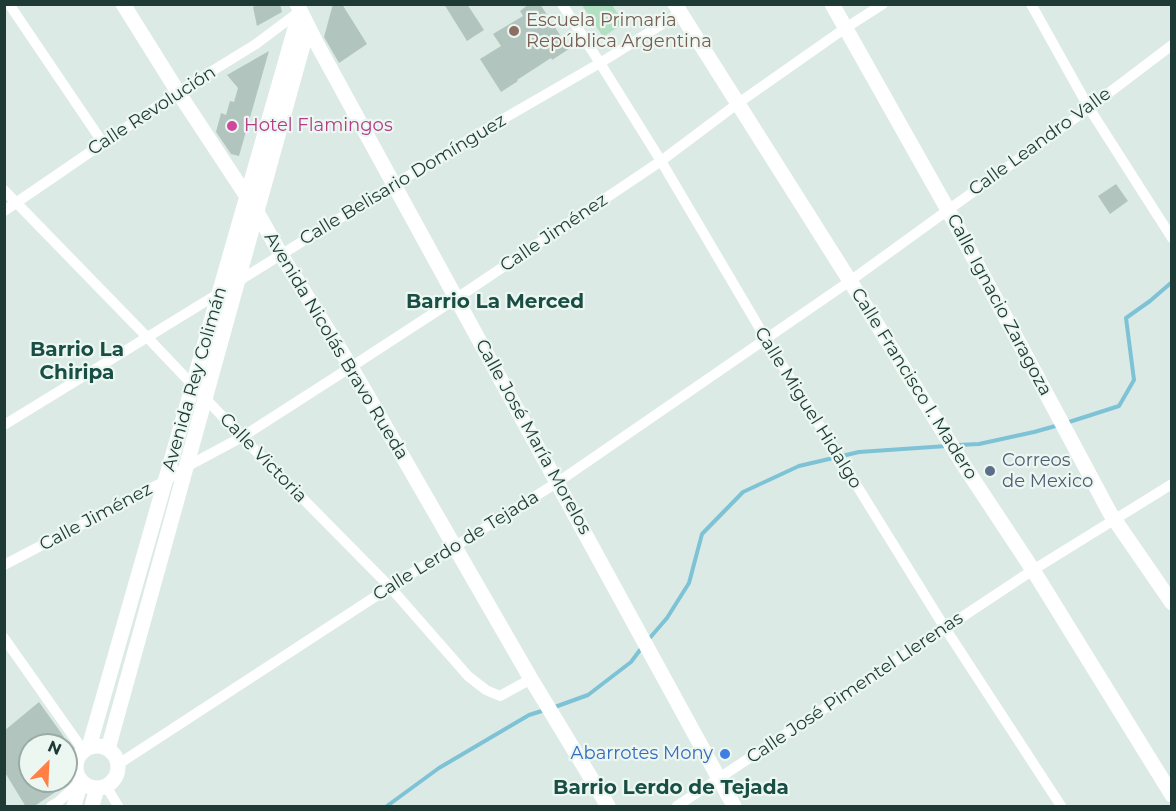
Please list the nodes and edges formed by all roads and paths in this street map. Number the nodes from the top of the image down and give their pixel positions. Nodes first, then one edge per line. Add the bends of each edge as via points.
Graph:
1 (9, 4) edge
2 (123, 4) edge
3 (562, 4) edge
4 (694, 4) edge
5 (832, 4) edge
6 (883, 4) edge
7 (1031, 4) edge
8 (302, 7) edge
9 (678, 9) edge
10 (308, 27) junction
11 (844, 29) junction
12 (1172, 45) edge
13 (600, 63) junction
14 (178, 92) junction
15 (738, 104) junction
16 (1089, 108) junction
17 (103, 143) junction
18 (661, 160) junction
19 (395, 184) junction
20 (4, 190) edge
21 (247, 196) junction
22 (16, 203) junction
23 (948, 210) junction
24 (4, 211) edge
25 (257, 212) junction
26 (1172, 238) edge
27 (281, 255) junction
28 (850, 281) junction
29 (238, 282) junction
30 (219, 294) junction
31 (457, 298) junction
32 (147, 337) junction
33 (766, 339) junction
34 (351, 367) junction
35 (193, 385) junction
36 (205, 398) junction
37 (4, 425) edge
38 (242, 437) junction
39 (186, 467) junction
40 (165, 481) junction
41 (558, 482) junction
42 (1172, 484) edge
43 (1115, 520) junction
44 (454, 548) junction
45 (4, 565) edge
46 (1033, 570) junction
47 (390, 587) junction
48 (1172, 603) edge
49 (945, 628) junction
50 (4, 638) edge
51 (531, 679) junction
52 (86, 749) junction
53 (108, 749) junction
54 (117, 765) junction
55 (719, 780) junction
56 (81, 781) junction
57 (101, 787) junction
58 (1172, 795) edge
59 (51, 807) edge
60 (74, 807) edge
61 (92, 807) edge
62 (118, 807) edge
63 (608, 807) edge
64 (677, 807) edge
65 (734, 807) edge
66 (1061, 807) edge

1 - 17 street
2 - 14 street, Avenida Nicolás Bravo Rueda
3 - 13 street, Calle Miguel Hidalgo
4 - 9 street
5 - 11 street, Calle Ignacio Zaragoza
6 - 11 street, Calle Jiménez
7 - 16 street
8 - 10 street, Calle José María Morelos
8 - 14 street, Calle Revolución via 256,44
8 - 21 street, Avenida Rey Colimán
9 - 13 street, Calle Belisario Domínguez
9 - 15 street, Calle Francisco I. Madero
10 - 19 street, Calle José María Morelos
10 - 25 street, Avenida Rey Colimán
11 - 15 street, Calle Jiménez
11 - 23 street, Calle Ignacio Zaragoza
12 - 16 street, Calle Leandro Valle
13 - 18 street, Calle Miguel Hidalgo
13 - 19 street, Calle Belisario Domínguez
14 - 17 street, Calle Revolución
14 - 21 street, Avenida Nicolás Bravo Rueda
15 - 18 street, Calle Jiménez
15 - 28 street, Calle Francisco I. Madero
16 - 23 street, Calle Leandro Valle
16 - 26 street
17 - 22 street, Calle Revolución
18 - 31 street, Calle Jiménez
18 - 33 street, Calle Miguel Hidalgo
19 - 27 street, Calle Belisario Domínguez
19 - 31 street, Calle José María Morelos
20 - 22 street, Calle Victoria
21 - 25 street, Avenida Nicolás Bravo Rueda
21 - 30 street, Avenida Rey Colimán
22 - 24 street, Calle Revolución
22 - 32 street, Calle Victoria
23 - 28 street, Calle Leandro Valle
23 - 43 street, Calle Ignacio Zaragoza
25 - 27 street, Avenida Nicolás Bravo Rueda
25 - 29 street, Avenida Rey Colimán
27 - 29 street, Calle Belisario Domínguez
27 - 34 street, Avenida Nicolás Bravo Rueda
28 - 33 street, Calle Lerdo de Tejada
28 - 46 street, Calle Francisco I. Madero
29 - 30 street, Calle Belisario Domínguez
29 - 36 street, Avenida Rey Colimán
30 - 32 street, Calle Belisario Domínguez
30 - 35 street, Avenida Rey Colimán
31 - 34 street, Calle Jiménez
31 - 41 street, Calle José María Morelos
32 - 35 street, Calle Victoria
32 - 37 street, Calle Belisario Domínguez
33 - 41 street, Calle Lerdo de Tejada
33 - 49 street, Calle Miguel Hidalgo
34 - 38 street, Calle Jiménez
34 - 44 street, Avenida Nicolás Bravo Rueda
35 - 36 street, Calle Victoria
35 - 40 street, Avenida Rey Colimán
36 - 38 street, Calle Victoria
36 - 39 street, Avenida Rey Colimán
38 - 39 street, Calle Jiménez
38 - 47 street, Calle Victoria
39 - 40 street, Calle Jiménez
39 - 53 street, Avenida Rey Colimán
40 - 45 street, Calle Jiménez
40 - 52 street, Avenida Rey Colimán
41 - 44 street, Calle Lerdo de Tejada
41 - 55 street, Calle José María Morelos
42 - 43 street, Calle José Pimentel Llerenas
43 - 46 street, Calle José Pimentel Llerenas
43 - 48 street, Calle Ignacio Zaragoza
44 - 47 street, Calle Lerdo de Tejada
44 - 51 street, Avenida Nicolás Bravo Rueda
46 - 49 street, Calle José Pimentel Llerenas
46 - 58 street, Calle Francisco I. Madero
47 - 51 street, Calle Victoria via 468,676 486,690 500,696
47 - 54 street, Calle Lerdo de Tejada
49 - 55 street, Calle José Pimentel Llerenas
49 - 66 street, Calle Miguel Hidalgo
50 - 52 street
51 - 63 street, Avenida Nicolás Bravo Rueda
52 - 53 street
52 - 56 street via 76,764
53 - 54 street
54 - 57 street via 115,777
55 - 64 street, Calle José Pimentel Llerenas
55 - 65 street, Calle José María Morelos
56 - 57 street
56 - 59 street
56 - 60 street
57 - 61 street
57 - 62 street

